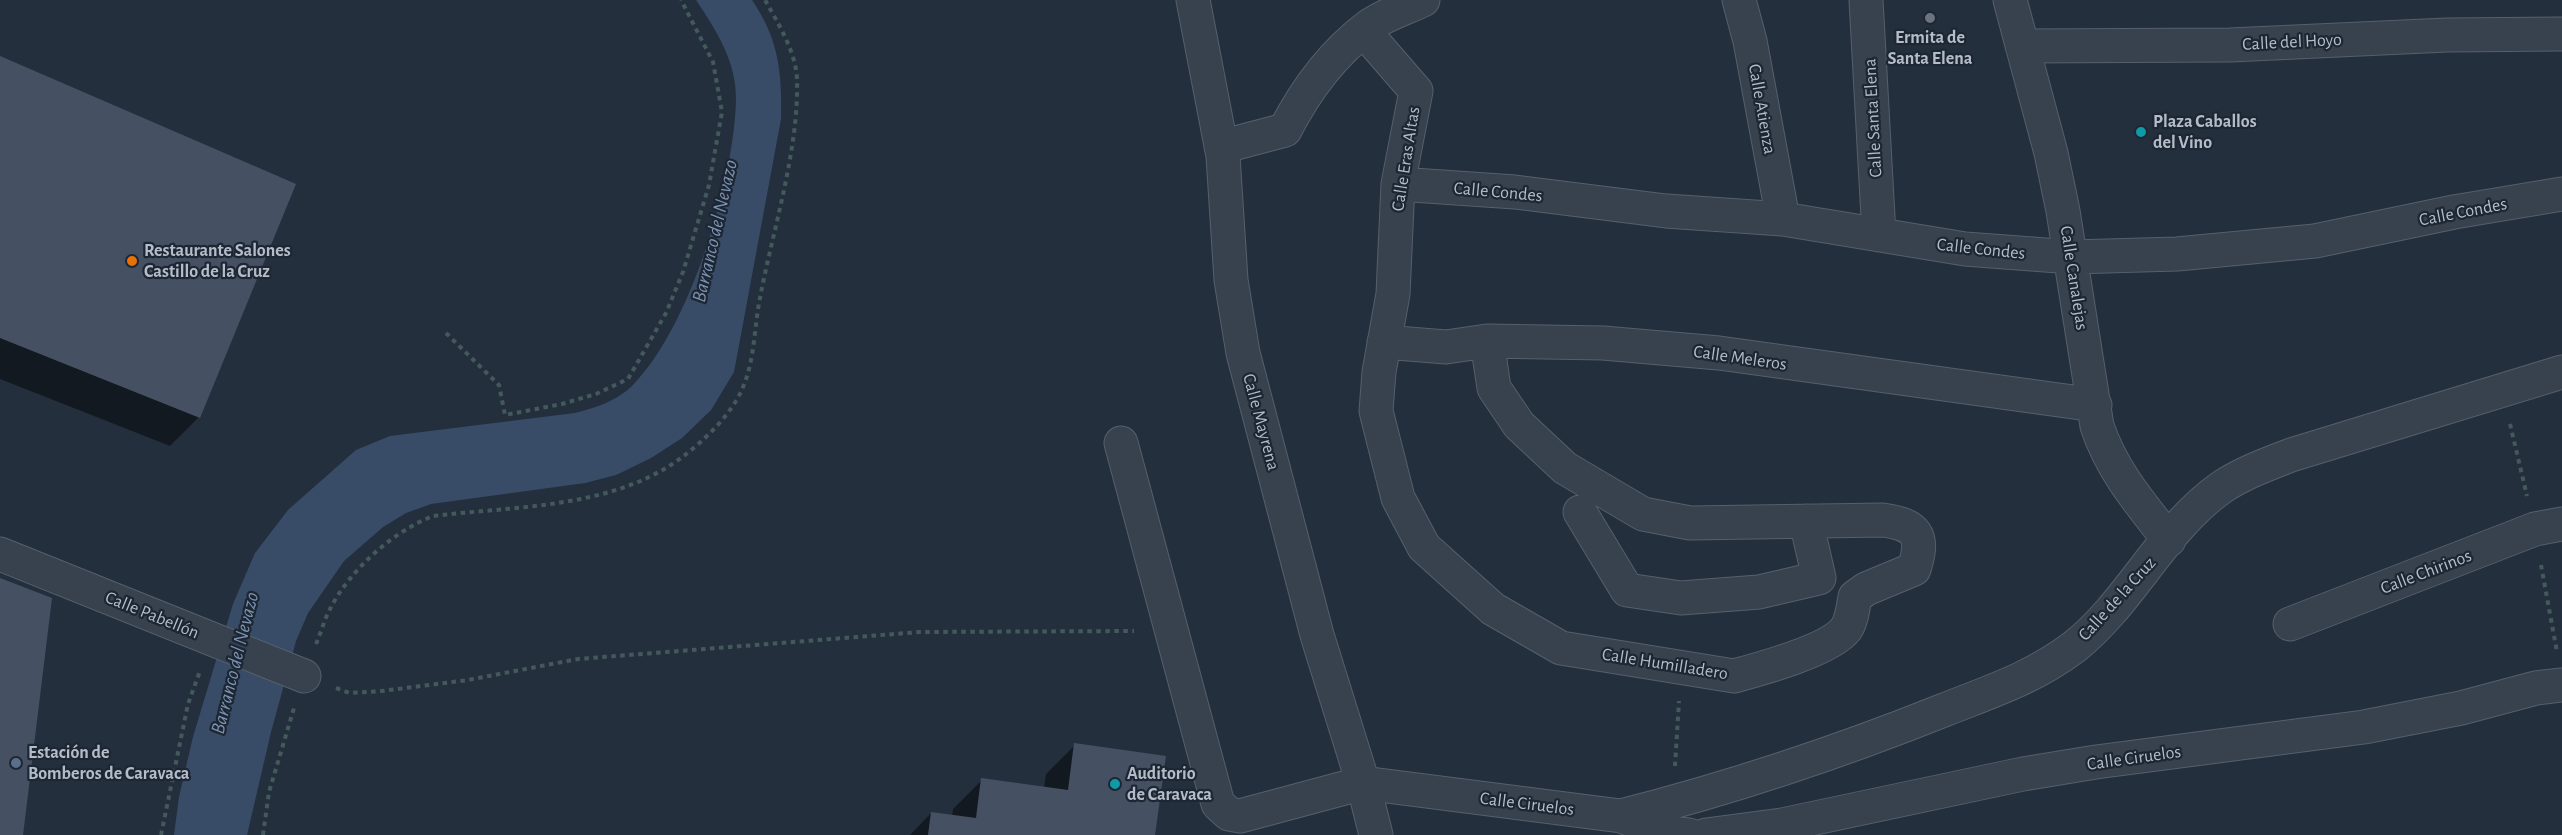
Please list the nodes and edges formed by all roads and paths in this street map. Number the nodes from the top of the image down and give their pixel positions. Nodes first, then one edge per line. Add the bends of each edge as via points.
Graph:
1 (681, 0) edge
2 (765, 0) edge
3 (1193, 0) edge
4 (1212, 0) edge
5 (1423, 0) edge
6 (1739, 0) edge
7 (1866, 0) edge
8 (2010, 0) edge
9 (1364, 31) junction
10 (1200, 34) junction
11 (2562, 34) edge
12 (2022, 46) junction
13 (1221, 147) junction
14 (1398, 184) junction
15 (2562, 194) edge
16 (1783, 219) junction
17 (1879, 235) junction
18 (2072, 257) junction
19 (446, 333) dead end
20 (1487, 341) junction
21 (1384, 342) junction
22 (2562, 372) edge
23 (2095, 405) junction
24 (1121, 443) dead end
25 (1580, 512) dead end
26 (1806, 521) junction
27 (2562, 524) edge
28 (2169, 540) junction
29 (0, 554) edge
30 (2290, 624) dead end
31 (1170, 630) junction
32 (212, 639) junction
33 (1681, 668) junction
34 (304, 676) junction
35 (2562, 685) edge
36 (1363, 783) junction
37 (1680, 801) junction
38 (1621, 816) junction
39 (160, 835) edge
40 (263, 835) edge
41 (1376, 835) edge
42 (1691, 835) edge

1 - 19 path via 713,62 722,112 709,185 683,272 666,313 628,379 596,394 506,415 499,385
2 - 34 path via 788,45 797,78 792,137 752,352 743,387 719,424 682,458 650,477 608,493 433,516 417,522 382,547 347,582 329,609
3 - 10 street, Calle Mayrena
4 - 10 street
5 - 9 street
6 - 16 street, Calle Atienza
7 - 17 street, Calle Santa Elena
8 - 12 street, Calle Canalejas
9 - 13 street via 1327,64 1285,130
9 - 14 street, Calle Eras Altas via 1416,91
10 - 13 street, Calle Mayrena
11 - 12 street, Calle del Hoyo via 2230,45
12 - 18 street, Calle Canalejas via 2051,153
13 - 36 street, Calle Mayrena via 1231,280 1243,353 1317,635
14 - 16 street, Calle Condes
14 - 21 street, Calle Eras Altas via 1393,294
15 - 18 street, Calle Condes via 2315,241 2177,254
16 - 17 street, Calle Condes
17 - 18 street, Calle Condes via 1965,249
18 - 23 street, Calle Canalejas
20 - 21 street, Calle Meleros via 1446,347
20 - 23 street, Calle Meleros via 1603,343 1719,353
20 - 26 street, Calle Humilladero via 1494,388 1519,425 1565,468 1643,514 1690,523
21 - 33 street, Calle Humilladero via 1376,411 1398,498 1424,547 1493,609 1561,648
22 - 28 street, Calle de la Cruz via 2347,436 2258,467 2221,488
23 - 28 street, Calle Canalejas via 2106,452 2123,482
24 - 31 street
25 - 26 street via 1627,590 1681,598 1759,592 1819,578
26 - 33 street, Calle Humilladero via 1883,520 1905,524 1920,542 1914,569 1855,597 1845,630 1829,642 1734,676
27 - 30 street, Calle Chirinos via 2535,529
28 - 37 street, Calle de la Cruz via 2110,612 2076,645 2036,674 1874,738
29 - 32 street, Calle Pabellón
31 - 34 path via 920,633 590,658 372,692 351,693
31 - 36 street via 1218,804 1229,814 1260,813
32 - 34 street, Calle Pabellón
32 - 39 path via 189,704
33 - 37 path via 1675,765
34 - 40 path via 269,792
35 - 42 street, Calle Ciruelos via 2364,727 2054,769 1782,825
36 - 38 street, Calle Ciruelos
36 - 41 street, Calle Mayrena
37 - 38 street, Calle de la Cruz
37 - 42 street via 1671,807 1668,823
38 - 42 street, Calle Ciruelos

